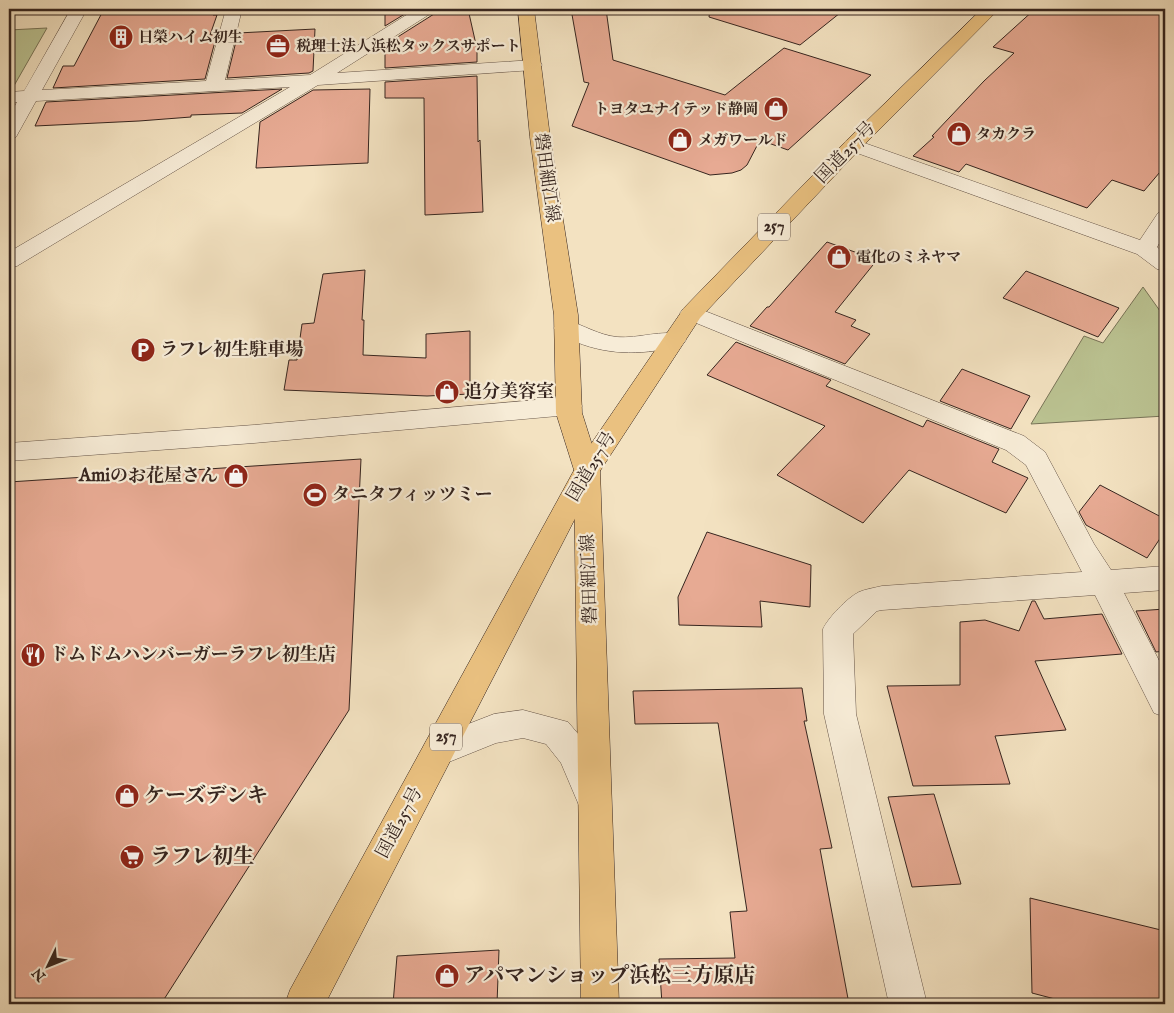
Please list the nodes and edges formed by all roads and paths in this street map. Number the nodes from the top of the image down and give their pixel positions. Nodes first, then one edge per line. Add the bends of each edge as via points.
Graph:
1 (78, 9) edge
2 (234, 9) edge
3 (427, 9) edge
4 (526, 9) edge
5 (991, 9) edge
6 (534, 65) junction
7 (314, 80) junction
8 (214, 86) junction
9 (31, 96) junction
10 (9, 97) edge
11 (9, 133) edge
12 (853, 145) junction
13 (1165, 217) edge
14 (1145, 249) junction
15 (9, 261) edge
16 (1165, 264) edge
17 (692, 313) junction
18 (566, 328) junction
19 (674, 340) junction
20 (569, 406) junction
21 (9, 452) edge
22 (587, 470) junction
23 (1165, 578) edge
24 (1104, 583) junction
25 (1165, 703) edge
26 (439, 751) junction
27 (596, 805) junction
28 (304, 1004) edge
29 (600, 1004) edge
30 (908, 1004) edge

1 - 9 street
2 - 8 street
3 - 7 street
4 - 6 main road, 磐田細江線
5 - 12 main road, 国道257号 / 257
6 - 7 street
6 - 18 main road, 磐田細江線 via 540,136
7 - 8 street
7 - 15 street
8 - 9 street
9 - 10 street
9 - 11 street
12 - 14 street
12 - 17 main road, 国道257号 / 257
13 - 14 street
14 - 16 street
17 - 19 main road, 国道257号 / 257
17 - 24 street via 1015,443 1030,452
18 - 19 street via 602,344 624,346
18 - 20 main road, 磐田細江線
19 - 22 main road, 国道257号 / 257
20 - 21 street
20 - 22 main road, 磐田細江線
22 - 26 main road, 国道257号 / 257
22 - 27 main road, 磐田細江線
23 - 24 street
24 - 25 street
24 - 30 street via 875,599 868,601 838,629 836,647 842,726
26 - 27 street via 504,727 523,724 556,732 573,753
26 - 28 main road, 国道257号 / 257
27 - 29 main road, 磐田細江線

